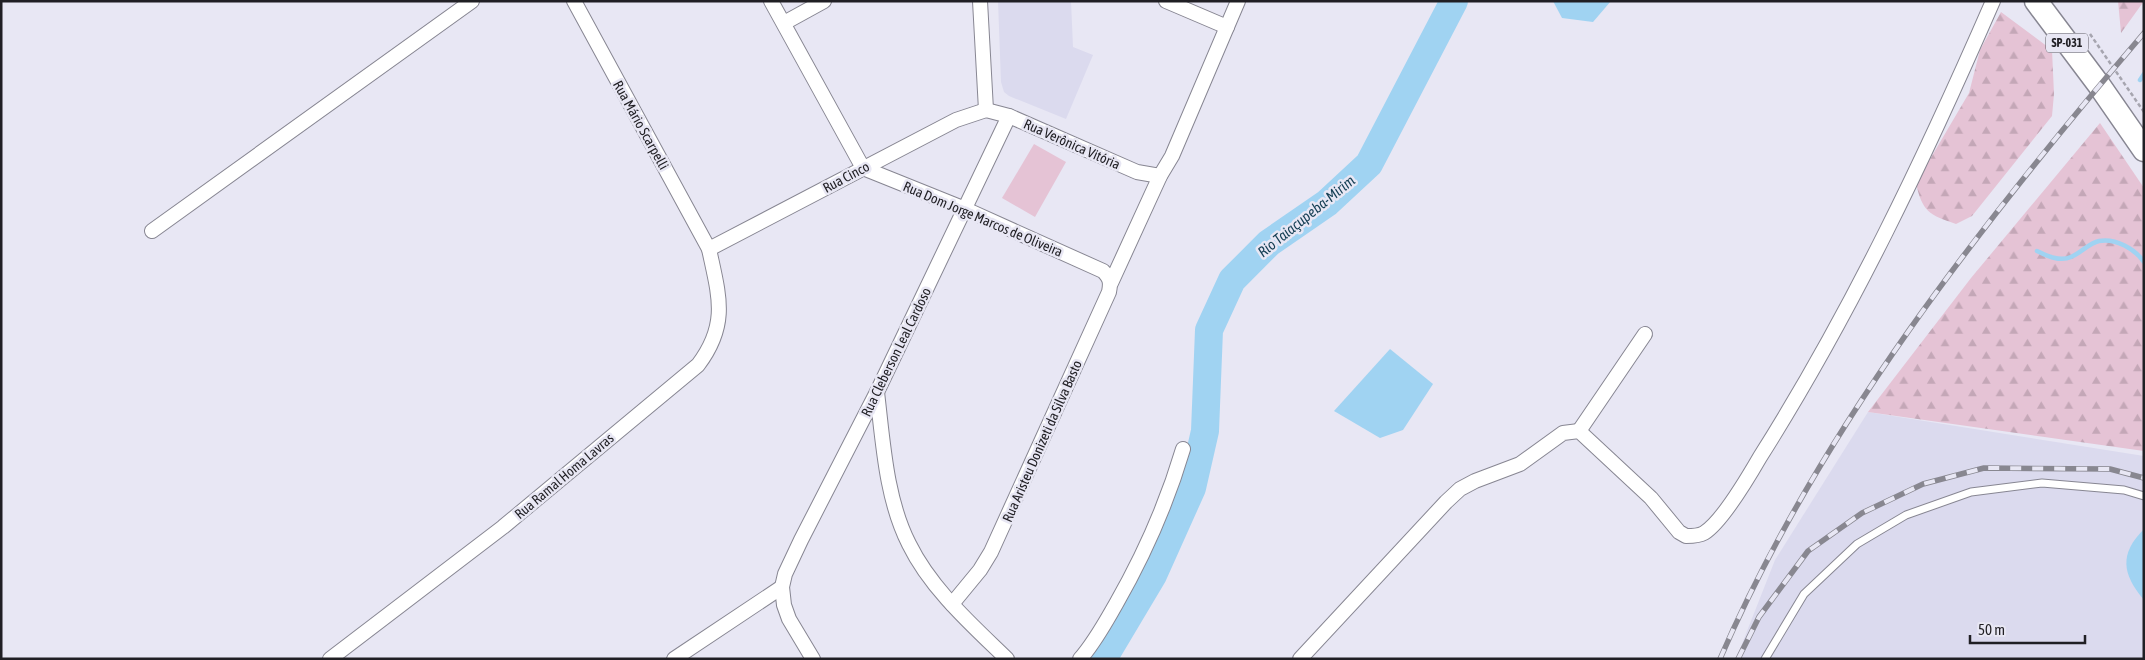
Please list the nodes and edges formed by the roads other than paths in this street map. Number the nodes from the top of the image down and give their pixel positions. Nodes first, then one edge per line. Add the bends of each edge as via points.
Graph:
1 (472, 1) edge
2 (574, 1) edge
3 (771, 1) edge
4 (824, 1) edge
5 (980, 1) edge
6 (1166, 1) edge
7 (1238, 1) edge
8 (1992, 1) edge
9 (2042, 4) edge
10 (784, 23) junction
11 (1227, 27) junction
12 (986, 110) junction
13 (1009, 116) junction
14 (2144, 131) edge
15 (2144, 150) edge
16 (863, 168) junction
17 (1160, 176) junction
18 (965, 209) junction
19 (152, 231) dead end
20 (709, 249) junction
21 (1107, 277) junction
22 (1645, 334) dead end
23 (877, 392) junction
24 (1578, 431) junction
25 (1183, 449) dead end
26 (2144, 496) edge
27 (782, 587) junction
28 (952, 604) junction
29 (330, 659) edge
30 (674, 659) edge
31 (813, 659) edge
32 (1007, 659) edge
33 (1080, 659) edge
34 (1300, 659) edge
35 (1765, 659) edge

1 - 19 street
2 - 20 street, Rua Mário Scarpelli
3 - 10 street
4 - 10 street
5 - 12 street
6 - 11 street
7 - 11 street, Rua Aristeu Donizeti da Silva Basto
8 - 24 street via 1947,108 1877,252 1774,435 1739,491 1712,526 1696,536 1679,532 1651,498
9 - 14 highway, SP-031
9 - 15 highway, SP-031
10 - 16 street
11 - 17 street, Rua Aristeu Donizeti da Silva Basto via 1172,156
12 - 13 street, Rua Verônica Vitória
12 - 16 street, Rua Cinco via 956,120
13 - 17 street, Rua Verônica Vitória via 1137,172
13 - 18 street, Rua Cleberson Leal Cardoso
16 - 18 street, Rua Dom Jorge Marcos de Oliveira
16 - 20 street, Rua Cinco
17 - 21 street, Rua Aristeu Donizeti da Silva Basto
18 - 21 street, Rua Dom Jorge Marcos de Oliveira
18 - 23 street, Rua Cleberson Leal Cardoso
20 - 29 street, Rua Ramal Homa Lavras via 718,293 719,322 711,348 698,365 503,527
21 - 28 street, Rua Aristeu Donizeti da Silva Basto via 1109,292 991,552
22 - 24 street
23 - 27 street, Rua Cleberson Leal Cardoso via 801,540
23 - 28 street via 884,453 908,544 927,576
24 - 34 street via 1563,433 1520,464 1460,490
25 - 33 street via 1163,509 1127,584
26 - 35 lane via 2124,490 2042,483 1971,492 1906,515 1857,544 1804,594
27 - 30 street
27 - 31 street via 789,619
28 - 32 street

